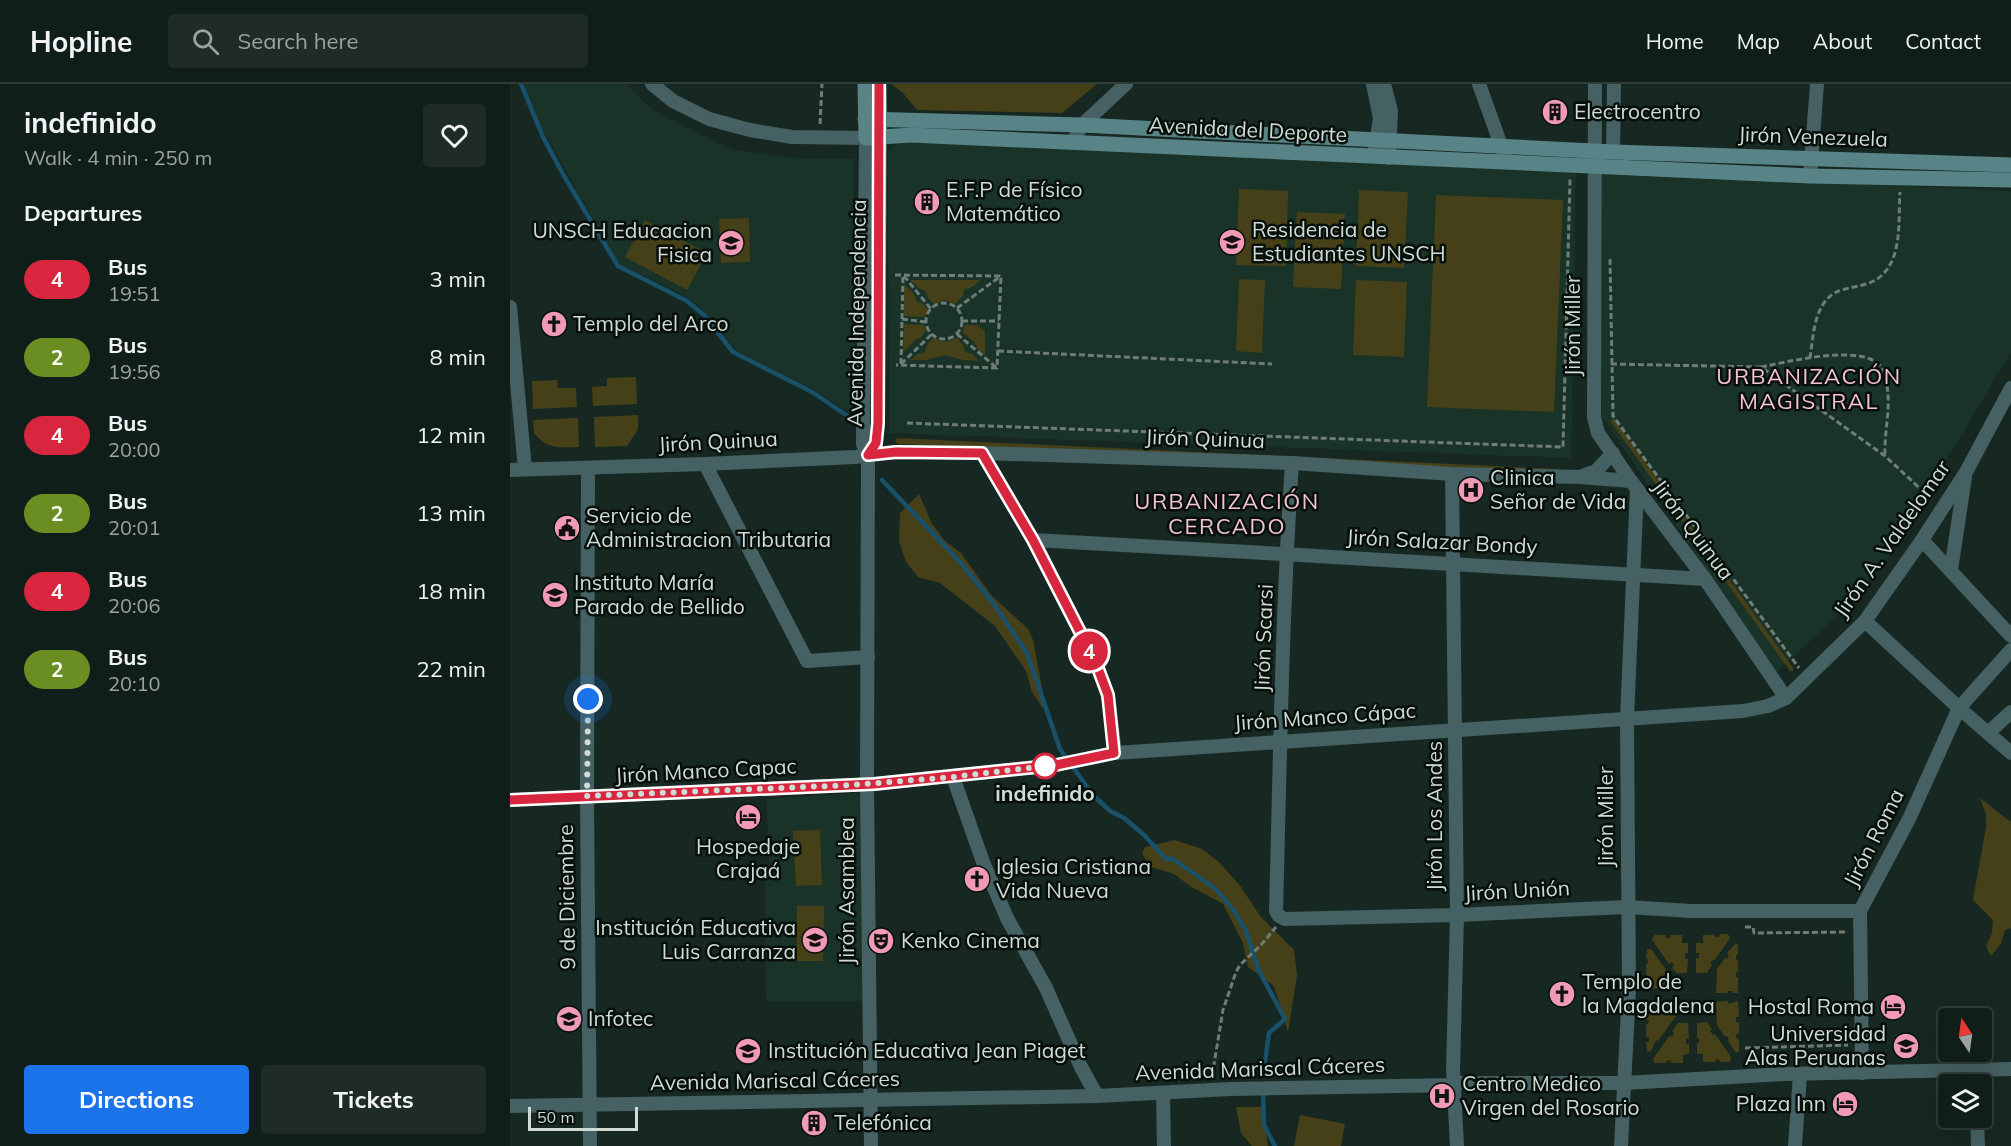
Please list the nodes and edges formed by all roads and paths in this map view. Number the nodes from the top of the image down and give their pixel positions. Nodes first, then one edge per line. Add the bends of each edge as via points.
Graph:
1 (652, 84) edge
2 (822, 84) edge
3 (865, 84) edge
4 (879, 84) edge
5 (1126, 84) edge
6 (1373, 84) edge
7 (1384, 84) edge
8 (1479, 84) edge
9 (1595, 84) edge
10 (1614, 84) edge
11 (1817, 84) edge
12 (873, 118) junction
13 (1082, 125) junction
14 (820, 138) junction
15 (873, 138) junction
16 (1383, 140) junction
17 (1073, 142) junction
18 (1501, 146) junction
19 (1382, 158) junction
20 (1594, 158) junction
21 (1811, 158) junction
22 (1613, 159) junction
23 (1507, 162) junction
24 (2011, 165) edge
25 (1810, 176) junction
26 (1570, 177) dead end
27 (2011, 180) edge
28 (1900, 189) dead end
29 (1610, 248) dead end
30 (903, 274) junction
31 (895, 275) dead end
32 (1001, 276) junction
33 (510, 307) edge
34 (957, 308) junction
35 (931, 309) junction
36 (902, 319) junction
37 (962, 321) junction
38 (999, 321) junction
39 (926, 322) junction
40 (932, 334) junction
41 (957, 334) junction
42 (998, 351) junction
43 (1810, 358) junction
44 (1272, 363) dead end
45 (896, 364) dead end
46 (901, 364) junction
47 (1611, 364) junction
48 (1761, 367) junction
49 (997, 368) junction
50 (2011, 388) edge
51 (907, 423) dead end
52 (982, 453) junction
53 (1613, 453) junction
54 (868, 455) junction
55 (1885, 456) junction
56 (1292, 463) junction
57 (705, 464) junction
58 (525, 469) junction
59 (588, 469) junction
60 (510, 470) edge
61 (1966, 472) junction
62 (1452, 474) junction
63 (1580, 477) junction
64 (1634, 485) junction
65 (1945, 503) junction
66 (1033, 540) junction
67 (1922, 540) junction
68 (1288, 555) junction
69 (1454, 563) junction
70 (1951, 570) junction
71 (1634, 574) junction
72 (1705, 579) junction
73 (1865, 621) junction
74 (2011, 636) edge
75 (2011, 650) edge
76 (868, 657) junction
77 (1807, 679) junction
78 (1786, 698) junction
79 (1959, 708) junction
80 (2011, 712) edge
81 (1627, 718) junction
82 (1455, 729) junction
83 (1988, 733) junction
84 (1281, 740) junction
85 (1114, 753) junction
86 (2011, 753) edge
87 (953, 777) junction
88 (867, 783) junction
89 (587, 796) junction
90 (510, 800) edge
91 (1628, 907) junction
92 (1860, 911) junction
93 (1457, 915) junction
94 (1284, 919) junction
95 (1745, 927) dead end
96 (1849, 933) dead end
97 (1863, 1044) junction
98 (1745, 1048) dead end
99 (2011, 1069) edge
100 (1977, 1070) junction
101 (1862, 1073) junction
102 (1800, 1074) junction
103 (1977, 1074) edge
104 (1625, 1083) junction
105 (1455, 1085) junction
106 (1209, 1090) junction
107 (1163, 1093) junction
108 (1097, 1096) junction
109 (870, 1101) junction
110 (590, 1105) junction
111 (510, 1107) edge
112 (1977, 1128) edge
113 (590, 1146) edge
114 (870, 1146) edge
115 (1164, 1146) edge
116 (1456, 1146) edge
117 (1622, 1146) edge
118 (1795, 1146) edge
119 (1978, 1146) edge

1 - 14 street via 673,101 709,119 792,137
2 - 14 path
3 - 12 street, Avenida Independencia
4 - 12 street, Avenida Independencia
5 - 13 street
6 - 16 street
7 - 16 street via 1391,111
8 - 18 street
9 - 20 street
10 - 22 street
11 - 21 street
12 - 13 street, Avenida del Deporte
12 - 15 street, Avenida Independencia
13 - 16 street, Avenida del Deporte
13 - 17 street
14 - 15 street
15 - 17 street, Avenida del Deporte via 911,135
15 - 54 street, Avenida Independencia via 878,423 876,443
16 - 18 street, Avenida del Deporte
16 - 19 street
17 - 19 street, Avenida del Deporte
18 - 20 street, Avenida del Deporte
18 - 23 street
19 - 23 street, Avenida del Deporte
20 - 22 street, Avenida del Deporte
20 - 23 street, Avenida del Deporte
20 - 53 street, Jirón Miller via 1594,417 1598,433
21 - 22 street, Jirón Venezuela
21 - 24 street, Jirón Venezuela
21 - 25 street
22 - 25 street, Jirón Venezuela
25 - 27 street, Jirón Venezuela
26 - 51 path via 1563,447
28 - 43 path via 1897,242 1890,264 1868,284 1837,291 1823,303 1815,322
29 - 47 path
30 - 31 path
30 - 32 path
30 - 35 path
30 - 36 path
32 - 34 path
32 - 38 path
33 - 58 street
34 - 35 path via 944,303
34 - 37 path
35 - 39 path
36 - 39 path
36 - 46 path
37 - 38 path
37 - 41 path
38 - 42 path
39 - 40 path
40 - 41 path via 945,339
40 - 46 path
41 - 49 path
42 - 44 path
42 - 49 path
43 - 48 path
43 - 55 path via 1857,356 1882,367 1889,405
45 - 46 path
46 - 49 path
47 - 48 path
47 - 77 path via 1613,416
48 - 55 path
50 - 61 street, Jirón A. Valdelomar
52 - 54 street, Jirón Quinua
52 - 56 street, Jirón Quinua
52 - 66 street
53 - 63 street via 1596,471
53 - 64 street, Jirón Miller
54 - 57 street, Jirón Quinua
54 - 76 street, Jirón Asamblea
55 - 65 path via 1926,494
56 - 62 street, Jirón Quinua
56 - 68 street, Jirón Scarsi
57 - 59 street, Jirón Quinua
57 - 76 street via 807,661
58 - 59 street, Jirón Quinua
58 - 60 street, Jirón Quinua
59 - 89 street, 9 de Diciembre
61 - 65 street, Jirón A. Valdelomar
61 - 70 street
62 - 63 street, Jirón Quinua
62 - 69 street, Jirón Los Andes
63 - 64 street, Jirón Quinua
64 - 71 street, Jirón Miller
64 - 72 street, Jirón Quinua
65 - 67 street, Jirón A. Valdelomar
66 - 68 street, Jirón Salazar Bondy
66 - 85 street via 1096,663 1108,695
67 - 70 street
67 - 73 street, Jirón A. Valdelomar
68 - 69 street, Jirón Salazar Bondy
68 - 84 street, Jirón Scarsi
69 - 71 street, Jirón Salazar Bondy
69 - 82 street, Jirón Los Andes
70 - 74 street
71 - 72 street, Jirón Salazar Bondy
71 - 81 street, Jirón Miller
72 - 78 street, Jirón Quinua
73 - 77 street, Jirón A. Valdelomar
73 - 79 street
75 - 79 street, Jirón Roma
76 - 88 street, Jirón Asamblea
77 - 78 street, Jirón A. Valdelomar
78 - 81 street, Jirón Manco Cápac via 1743,711
79 - 83 street
79 - 92 street, Jirón Roma via 1909,819
80 - 83 street
81 - 82 street, Jirón Manco Cápac
81 - 91 street, Jirón Miller
82 - 84 street, Jirón Manco Cápac
82 - 93 street, Jirón Los Andes
83 - 86 street
84 - 85 street, Jirón Manco Cápac
84 - 94 street, Jirón Scarsi via 1276,911
85 - 87 street, Jirón Manco Cápac via 1077,762
87 - 88 street, Jirón Manco Cápac
87 - 108 street via 1007,918 1046,988
88 - 89 street, Jirón Manco Capac
88 - 109 street, Jirón Asamblea
89 - 90 street, Jirón Manco Capac
89 - 110 street, 9 de Diciembre
91 - 92 street, Jirón Unión
91 - 93 street, Jirón Unión
91 - 104 street, Jirón Miller
92 - 97 street, Jirón Roma
93 - 94 street, Jirón Unión
93 - 105 street, Jirón Los Andes
94 - 106 path via 1236,972 1223,1010
95 - 96 path via 1754,927 1754,933
97 - 98 path
97 - 101 street, Jirón Roma
99 - 100 street, Avenida Mariscal Cáceres
100 - 101 street, Avenida Mariscal Cáceres
100 - 103 street
101 - 102 street, Avenida Mariscal Cáceres
102 - 104 street, Avenida Mariscal Cáceres
102 - 118 street
104 - 105 street, Avenida Mariscal Cáceres
104 - 117 street, Jirón Miller
105 - 106 street, Avenida Mariscal Cáceres
105 - 116 street, Jirón Los Andes
106 - 107 street, Avenida Mariscal Cáceres
107 - 108 street, Avenida Mariscal Cáceres
107 - 115 street
108 - 109 street, Avenida Mariscal Cáceres
109 - 110 street, Avenida Mariscal Cáceres
109 - 114 street, Jirón Asamblea
110 - 111 street, Avenida Mariscal Cáceres
110 - 113 street, 9 de Diciembre
112 - 119 street

